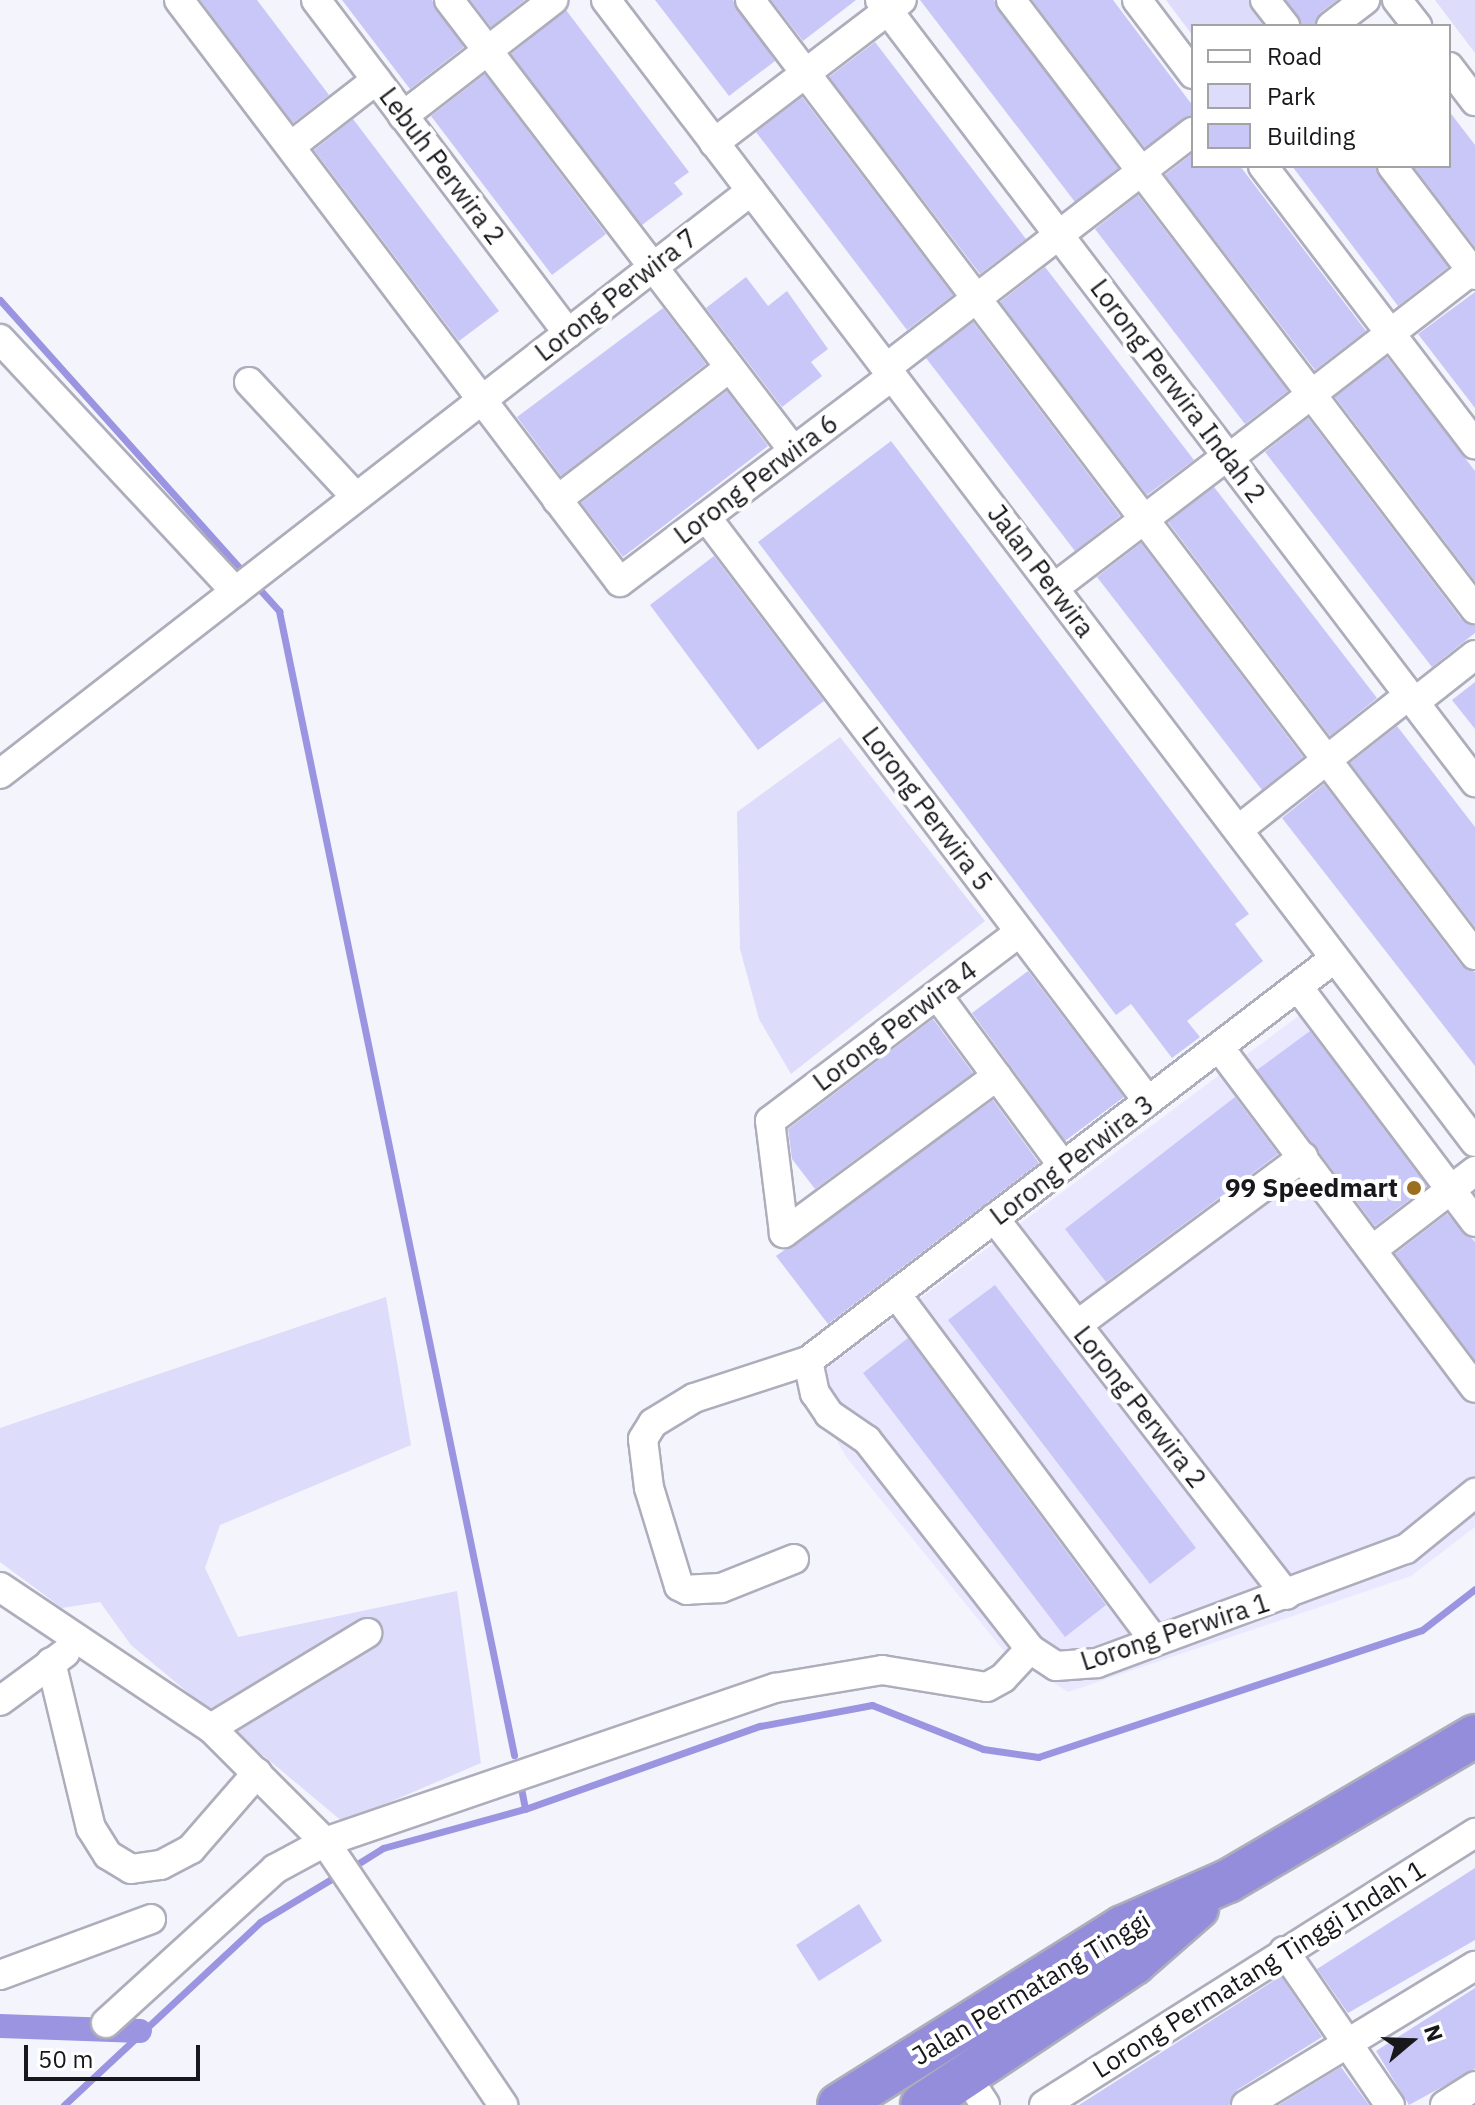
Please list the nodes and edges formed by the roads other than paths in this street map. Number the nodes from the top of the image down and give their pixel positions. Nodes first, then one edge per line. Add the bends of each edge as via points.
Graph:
1 (179, 0) edge
2 (316, 0) edge
3 (449, 0) edge
4 (553, 0) edge
5 (606, 0) edge
6 (750, 0) edge
7 (1011, 0) edge
8 (1137, 0) edge
9 (1265, 0) edge
10 (1365, 0) edge
11 (1397, 0) edge
12 (891, 4) edge
13 (1283, 24) edge
14 (1334, 24) edge
15 (1415, 24) edge
16 (488, 51) junction
17 (1451, 70) edge
18 (1191, 71) edge
19 (806, 74) junction
20 (376, 80) junction
21 (1475, 101) edge
22 (403, 116) junction
23 (1191, 134) edge
24 (714, 143) junction
25 (291, 146) junction
26 (1265, 168) edge
27 (1394, 168) edge
28 (1142, 172) junction
29 (751, 191) junction
30 (1059, 235) junction
31 (652, 268) junction
32 (1474, 271) edge
33 (977, 299) junction
34 (568, 333) junction
35 (1390, 333) junction
36 (6, 355) edge
37 (729, 368) junction
38 (889, 372) junction
39 (249, 382) dead end
40 (1311, 395) junction
41 (481, 400) junction
42 (1475, 444) edge
43 (793, 450) junction
44 (1228, 457) junction
45 (356, 497) junction
46 (557, 500) junction
47 (706, 517) junction
48 (1144, 519) junction
49 (1054, 588) junction
50 (237, 589) junction
51 (1475, 609) edge
52 (1475, 655) edge
53 (1412, 698) junction
54 (1327, 760) junction
55 (0, 774) edge
56 (1475, 782) edge
57 (1238, 830) junction
58 (1020, 932) junction
59 (1475, 955) edge
60 (1335, 958) junction
61 (1298, 987) junction
62 (937, 995) junction
63 (1219, 1047) junction
64 (997, 1076) junction
65 (1148, 1101) junction
66 (1475, 1142) edge
67 (1303, 1157) junction
68 (1063, 1166) junction
69 (1475, 1171) edge
70 (1451, 1190) junction
71 (994, 1218) junction
72 (1475, 1222) edge
73 (1372, 1250) junction
74 (896, 1294) junction
75 (1077, 1325) junction
76 (808, 1361) junction
77 (1475, 1388) edge
78 (1475, 1493) edge
79 (794, 1559) dead end
80 (0, 1587) edge
81 (1286, 1595) junction
82 (367, 1633) dead end
83 (1153, 1639) junction
84 (78, 1643) junction
85 (1030, 1649) junction
86 (51, 1662) junction
87 (0, 1701) edge
88 (211, 1728) junction
89 (1475, 1736) edge
90 (257, 1773) junction
91 (1475, 1833) edge
92 (333, 1852) junction
93 (1228, 1881) junction
94 (151, 1919) dead end
95 (1284, 1951) junction
96 (1475, 1966) edge
97 (0, 1975) edge
98 (106, 2023) dead end
99 (1348, 2043) junction
100 (910, 2061) junction
101 (1475, 2086) edge
102 (976, 2091) edge
103 (503, 2105) edge
104 (839, 2105) edge
105 (922, 2105) edge
106 (1044, 2105) edge
107 (1246, 2105) edge
108 (1390, 2105) edge
109 (1445, 2105) edge

1 - 25 street
2 - 20 street, Lebuh Perwira 2
3 - 16 street
4 - 16 street
5 - 24 street, Jalan Perwira
6 - 19 street
7 - 28 street
8 - 18 street
9 - 13 street
10 - 14 street
11 - 15 street
12 - 19 street
12 - 30 street, Lorong Perwira Indah 2
16 - 22 street
16 - 31 street
17 - 21 street
19 - 24 street
19 - 33 street
20 - 22 street, Lebuh Perwira 2
20 - 25 street
22 - 34 street, Lebuh Perwira 2
23 - 28 street, Lorong Perwira 6
24 - 29 street, Jalan Perwira
25 - 41 street
26 - 35 street
27 - 32 street
28 - 30 street, Lorong Perwira 6
28 - 40 street
29 - 31 street, Lorong Perwira 7
29 - 38 street, Jalan Perwira
30 - 33 street, Lorong Perwira 6
30 - 44 street, Lorong Perwira Indah 2
31 - 34 street, Lorong Perwira 7
31 - 37 street
32 - 35 street
33 - 38 street, Lorong Perwira 6
33 - 48 street
34 - 41 street, Lorong Perwira 7
35 - 40 street
35 - 42 street
36 - 50 street
37 - 43 street
37 - 46 street
38 - 43 street, Lorong Perwira 6
38 - 49 street, Jalan Perwira
39 - 45 street
40 - 44 street
40 - 51 street
41 - 45 street, Lorong Perwira 7
41 - 46 street
43 - 47 street, Lorong Perwira 6
44 - 48 street
44 - 53 street, Lorong Perwira Indah 2
45 - 50 street, Lorong Perwira 7
46 - 47 street, Lorong Perwira 6 via 620,582
47 - 58 street, Lorong Perwira 5
48 - 49 street
48 - 54 street
49 - 57 street, Jalan Perwira
50 - 55 street, Lorong Perwira 7
52 - 53 street
53 - 54 street
53 - 56 street, Lorong Perwira Indah 2
54 - 57 street
54 - 59 street
57 - 60 street, Jalan Perwira
58 - 62 street, Lorong Perwira 4
58 - 65 street, Lorong Perwira 5
60 - 61 street, Lorong Perwira 3
60 - 66 street, Jalan Perwira
61 - 63 street, Lorong Perwira 3
61 - 70 street
62 - 64 street
62 - 64 street, Lorong Perwira 4 via 770,1121 784,1233
63 - 65 street, Lorong Perwira 3
63 - 67 street
64 - 68 street
65 - 68 street, Lorong Perwira 3
67 - 73 street
67 - 75 street
68 - 71 street, Lorong Perwira 3
69 - 70 street
70 - 72 street
70 - 73 street
71 - 74 street, Lorong Perwira 3
71 - 75 street, Lorong Perwira 2
73 - 77 street
74 - 76 street, Lorong Perwira 3
74 - 83 street
75 - 81 street, Lorong Perwira 2
76 - 79 street, Lorong Perwira 3 via 681,1404 653,1423 643,1439 649,1488 679,1586 721,1588
76 - 85 street, Lorong Perwira 1 via 815,1393 829,1414 867,1440
78 - 81 street, Lorong Perwira 1 via 1406,1549
80 - 84 street
81 - 83 street, Lorong Perwira 1
82 - 88 street
83 - 85 street, Lorong Perwira 1 via 1097,1663 1072,1667 1056,1666
84 - 86 street
84 - 88 street
85 - 92 street via 987,1687 882,1670 775,1688
86 - 87 street
86 - 90 street via 91,1828 108,1855 131,1869 161,1865 191,1849
88 - 90 street
89 - 93 highway, Jalan Permatang Tinggi
90 - 92 street
91 - 95 street, Lorong Permatang Tinggi Indah 1
92 - 98 street via 275,1869
92 - 103 street
93 - 100 highway, Jalan Permatang Tinggi via 1123,1927
93 - 102 highway, Jalan Permatang Tinggi
94 - 97 street
95 - 99 street
95 - 106 street, Lorong Permatang Tinggi Indah 1
96 - 99 street
99 - 107 street
99 - 108 street
100 - 102 highway via 943,2060
100 - 104 highway, Jalan Permatang Tinggi
101 - 109 street
102 - 105 highway, Jalan Permatang Tinggi

